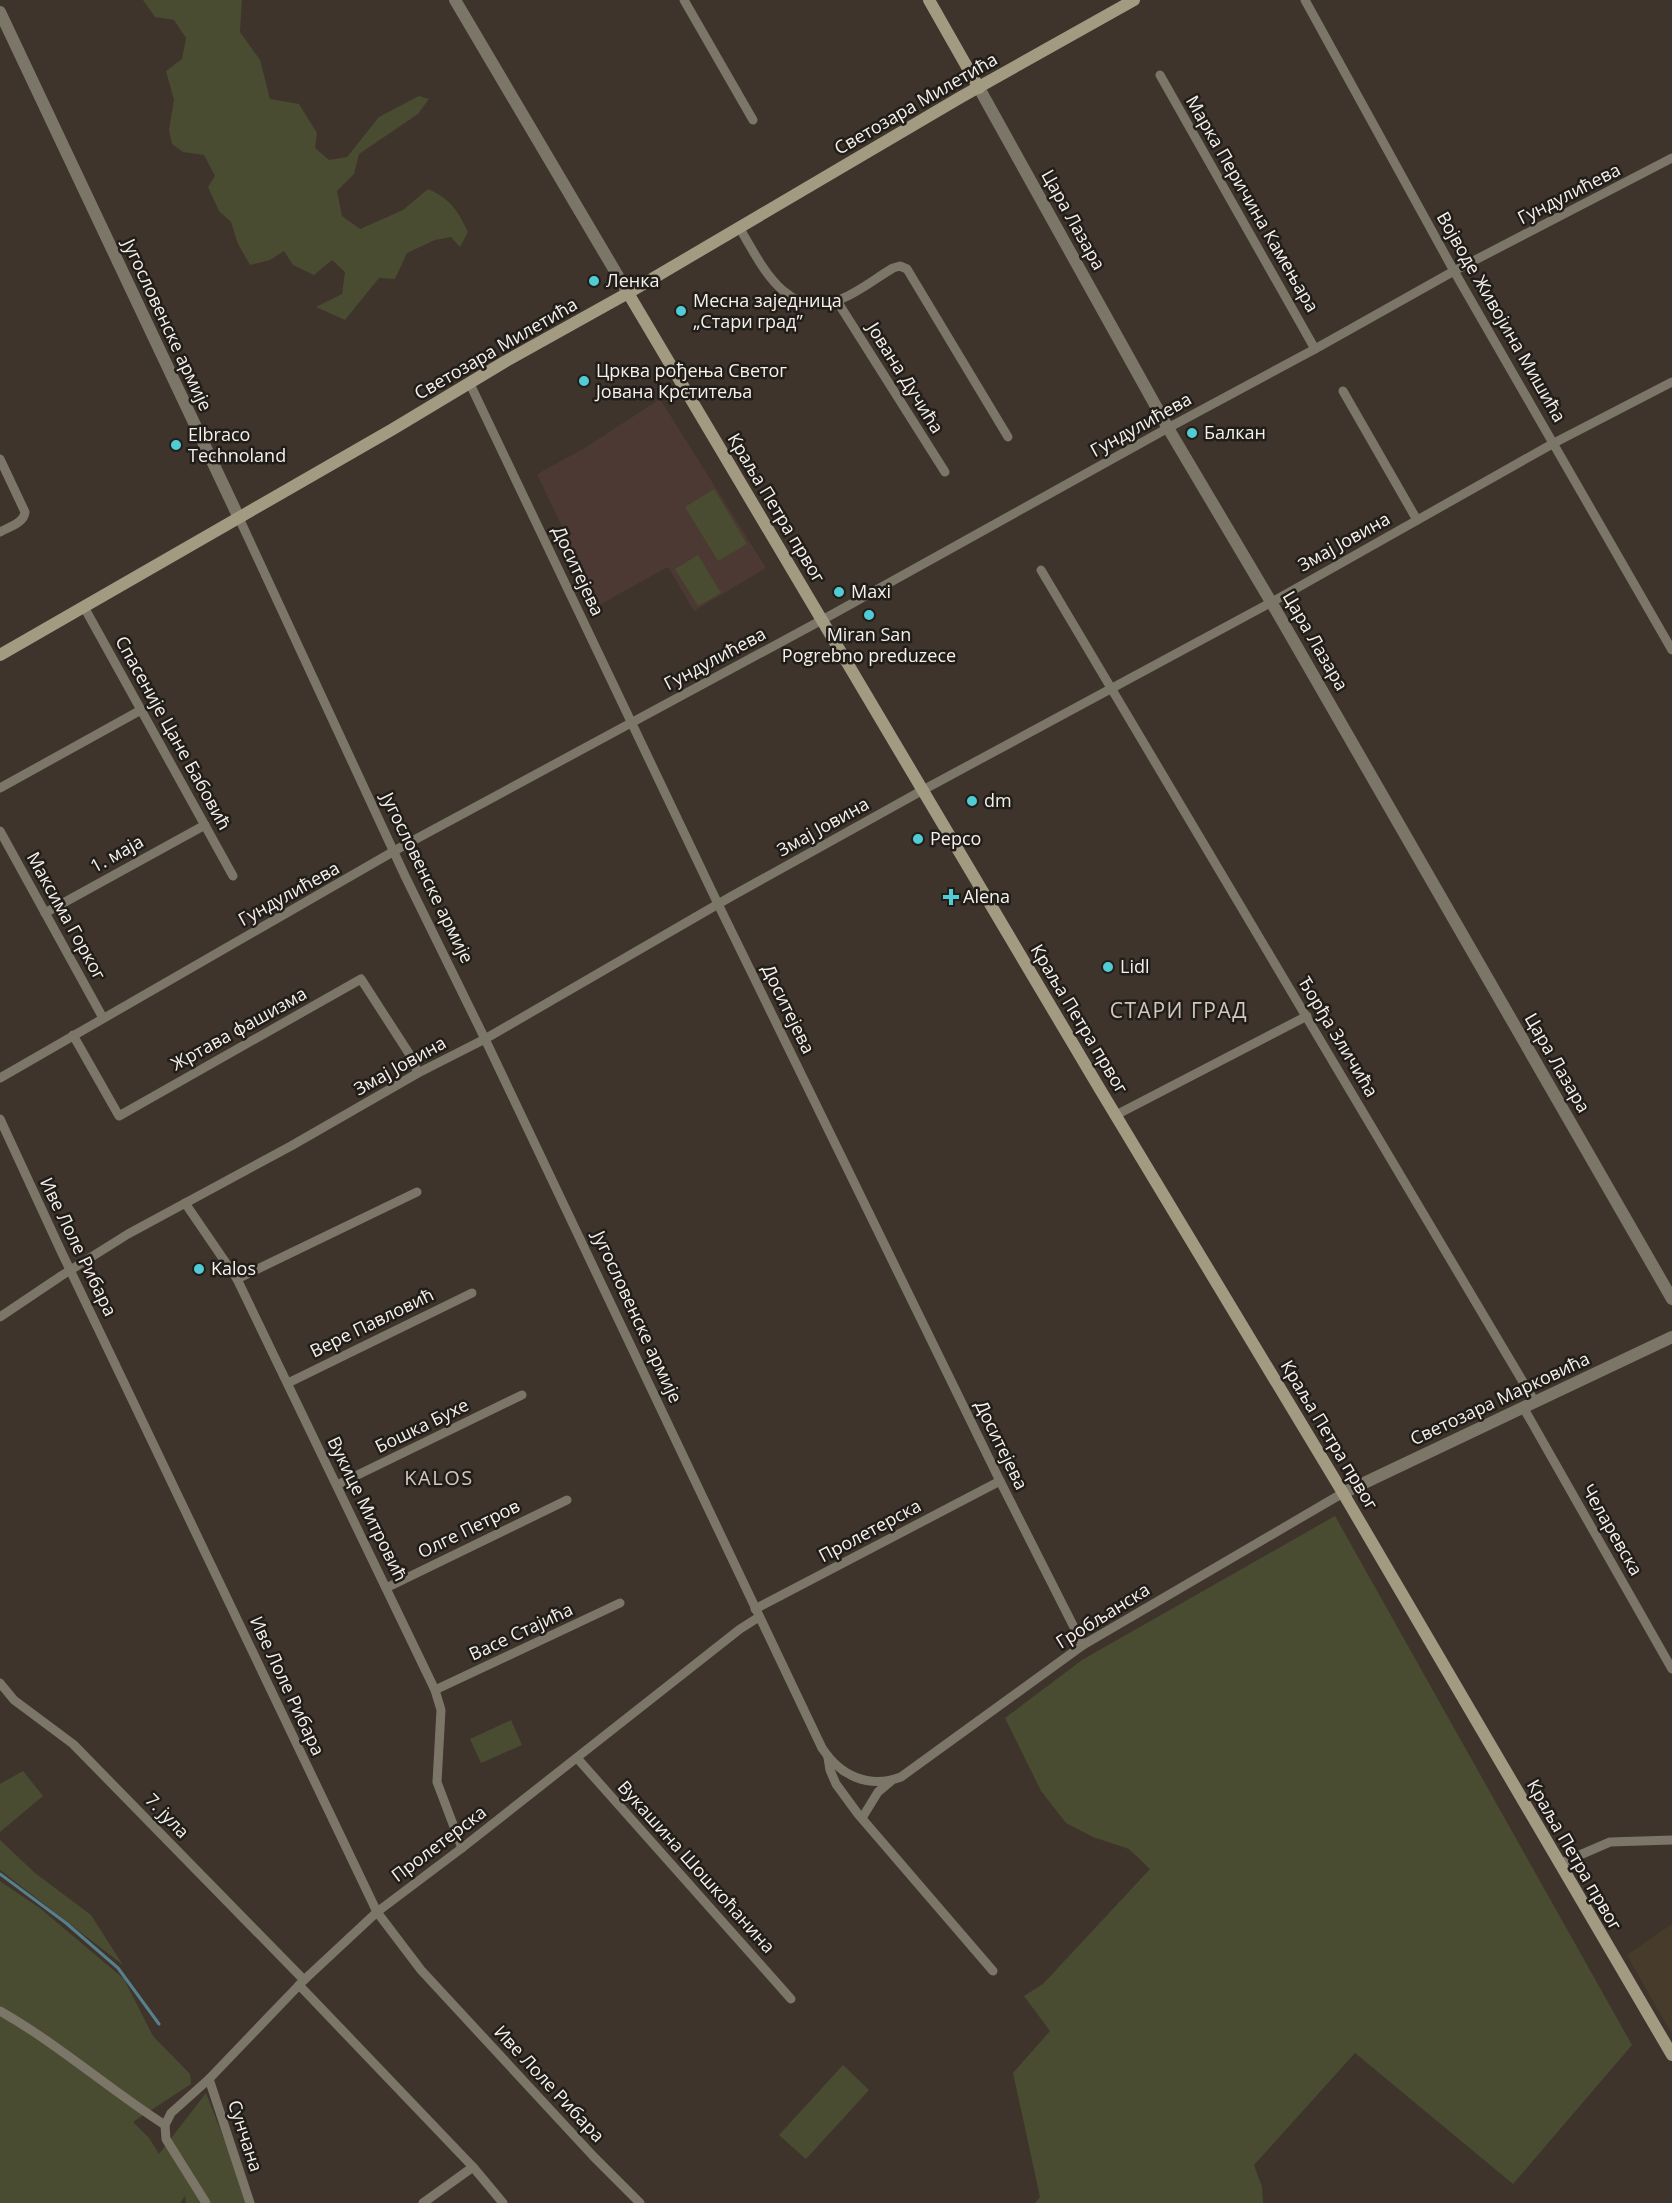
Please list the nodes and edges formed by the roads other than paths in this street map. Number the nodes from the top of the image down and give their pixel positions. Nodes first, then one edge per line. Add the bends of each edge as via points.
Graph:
1 (455, 0) edge
2 (684, 0) edge
3 (929, 0) edge
4 (1134, 0) edge
5 (1305, 0) edge
6 (0, 12) edge
7 (1160, 75) dead end
8 (979, 88) junction
9 (753, 120) dead end
10 (1672, 158) edge
11 (739, 227) junction
12 (1454, 270) junction
13 (628, 293) junction
14 (837, 301) junction
15 (1315, 349) junction
16 (1672, 382) edge
17 (470, 384) junction
18 (1343, 391) dead end
19 (1168, 428) junction
20 (1008, 437) dead end
21 (1554, 443) junction
22 (0, 459) edge
23 (945, 472) dead end
24 (238, 518) junction
25 (1417, 520) junction
26 (0, 532) edge
27 (1041, 570) dead end
28 (1272, 602) junction
29 (84, 607) junction
30 (822, 620) junction
31 (1672, 650) edge
32 (0, 655) edge
33 (1111, 690) junction
34 (141, 710) junction
35 (632, 723) junction
36 (0, 788) edge
37 (923, 790) junction
38 (205, 825) junction
39 (0, 831) edge
40 (394, 852) junction
41 (232, 876) dead end
42 (718, 904) junction
43 (45, 913) junction
44 (1306, 1016) junction
45 (103, 1017) junction
46 (73, 1035) junction
47 (485, 1039) junction
48 (418, 1073) junction
49 (0, 1078) edge
50 (1116, 1115) junction
51 (0, 1119) edge
52 (417, 1192) dead end
53 (185, 1203) junction
54 (71, 1270) junction
55 (237, 1279) junction
56 (472, 1293) dead end
57 (1672, 1299) edge
58 (0, 1317) edge
59 (1672, 1337) edge
60 (288, 1383) junction
61 (522, 1395) dead end
62 (1535, 1402) junction
63 (1523, 1407) junction
64 (1000, 1481) junction
65 (337, 1485) junction
66 (1343, 1493) junction
67 (567, 1500) dead end
68 (386, 1588) junction
69 (620, 1603) dead end
70 (757, 1613) junction
71 (1083, 1645) junction
72 (1672, 1669) edge
73 (0, 1683) edge
74 (435, 1690) junction
75 (576, 1758) junction
76 (828, 1758) junction
77 (891, 1781) junction
78 (862, 1818) junction
79 (1672, 1840) edge
80 (462, 1848) junction
81 (1559, 1864) junction
82 (377, 1912) junction
83 (993, 1971) dead end
84 (302, 1983) junction
85 (791, 1999) dead end
86 (0, 2011) edge
87 (1672, 2055) edge
88 (209, 2079) junction
89 (165, 2125) junction
90 (473, 2167) junction
91 (207, 2203) edge
92 (250, 2203) edge
93 (423, 2203) edge
94 (503, 2203) edge
95 (640, 2203) edge

1 - 13 street, Краља Петра првог
2 - 9 street
3 - 8 main road, Цара Лазара
4 - 8 main road, Светозара Милетића
5 - 12 street, Војводе Живојина Мишића
6 - 24 street, Југословенске армије
7 - 15 street, Марка Перичина Камењара
8 - 11 main road, Светозара Милетића
8 - 19 street, Цара Лазара
10 - 12 street, Гундулићева
11 - 13 main road, Светозара Милетића
11 - 14 street via 768,276 782,291 810,303
12 - 15 street, Гундулићева
12 - 21 street, Војводе Живојина Мишића
13 - 17 main road, Светозара Милетића
13 - 30 main road, Краља Петра првог
14 - 20 street via 893,268 907,269
14 - 23 street, Јована Дучића
15 - 19 street, Гундулићева
16 - 21 street, Змај Јовина
17 - 24 main road, Светозара Милетића
17 - 35 street, Доситејева
18 - 25 street
19 - 28 street, Цара Лазара
19 - 30 street, Гундулићева
21 - 25 street, Змај Јовина
21 - 31 street, Војводе Живојина Мишића
22 - 26 street via 25,512 21,521
24 - 29 main road, Светозара Милетића
24 - 40 street, Југословенске армије
25 - 28 street, Змај Јовина
27 - 33 street, Ђорђа Зличића
28 - 33 street, Змај Јовина
28 - 57 street, Цара Лазара
29 - 32 main road, Светозара Милетића
29 - 34 street, Спасеније Цане Бабовић
30 - 35 street, Гундулићева
30 - 37 main road, Краља Петра првог
33 - 37 street, Змај Јовина
33 - 44 street, Ђорђа Зличића
34 - 36 street
34 - 38 street, Спасеније Цане Бабовић
35 - 40 street, Гундулићева
35 - 42 street, Доситејева
37 - 42 street, Змај Јовина
37 - 50 main road, Краља Петра првог
38 - 41 street, Спасеније Цане Бабовић
38 - 43 street, 1. маја
39 - 43 street, Максима Горког
40 - 45 street, Гундулићева
40 - 47 street, Југословенске армије
42 - 47 street, Змај Јовина
42 - 64 street, Доситејева
43 - 45 street, Максима Горког
44 - 50 street
44 - 62 street, Ђорђа Зличића
45 - 46 street, Гундулићева
46 - 48 street, Жртава фашизма via 120,1116 362,979
46 - 49 street, Гундулићева
47 - 48 street, Змај Јовина
47 - 70 street, Југословенске армије
48 - 53 street, Змај Јовина
50 - 66 main road, Краља Петра првог
51 - 54 street, Иве Лоле Рибара
52 - 55 street
53 - 54 street, Змај Јовина
53 - 55 street, Вукице Митровић
54 - 58 street, Змај Јовина
54 - 82 street, Иве Лоле Рибара
55 - 60 street, Вукице Митровић
56 - 60 street, Вере Павловић
59 - 62 street, Светозара Марковића
60 - 65 street, Вукице Митровић
61 - 65 street, Бошка Бухе
62 - 63 street, Светозара Марковића
63 - 66 street, Светозара Марковића
63 - 72 street, Челаревска
64 - 70 street, Пролетерска
64 - 71 street, Доситејева
65 - 68 street, Вукице Митровић
66 - 71 street, Гробљанска
66 - 81 main road, Краља Петра првог
67 - 68 street, Олге Петров
68 - 74 street, Вукице Митровић
69 - 74 street, Васе Стајића
70 - 75 street, Пролетерска
70 - 76 street, Југословенске армије
71 - 77 street, Гробљанска via 912,1771
73 - 84 street, 7. јула via 14,1700 73,1744
74 - 80 street, Вукице Митровић via 441,1710 437,1782
75 - 80 street, Пролетерска
75 - 85 street, Вукашина Шошкоћанина
76 - 77 street, Југословенске армије via 843,1772 865,1781
76 - 78 street, Југословенске армије via 836,1784
77 - 78 street via 878,1792
78 - 83 street, Југословенске армије
79 - 81 street via 1610,1842
80 - 82 street, Пролетерска
81 - 87 main road, Краља Петра првог
82 - 84 street, Пролетерска
82 - 95 street, Иве Лоле Рибара via 421,1970
84 - 88 street, Пролетерска
84 - 90 street, 7. јула
86 - 89 street
88 - 89 street, Пролетерска via 171,2113
88 - 92 street, Сунчана
89 - 91 street via 170,2147
90 - 93 street
90 - 94 street, 7. јула

